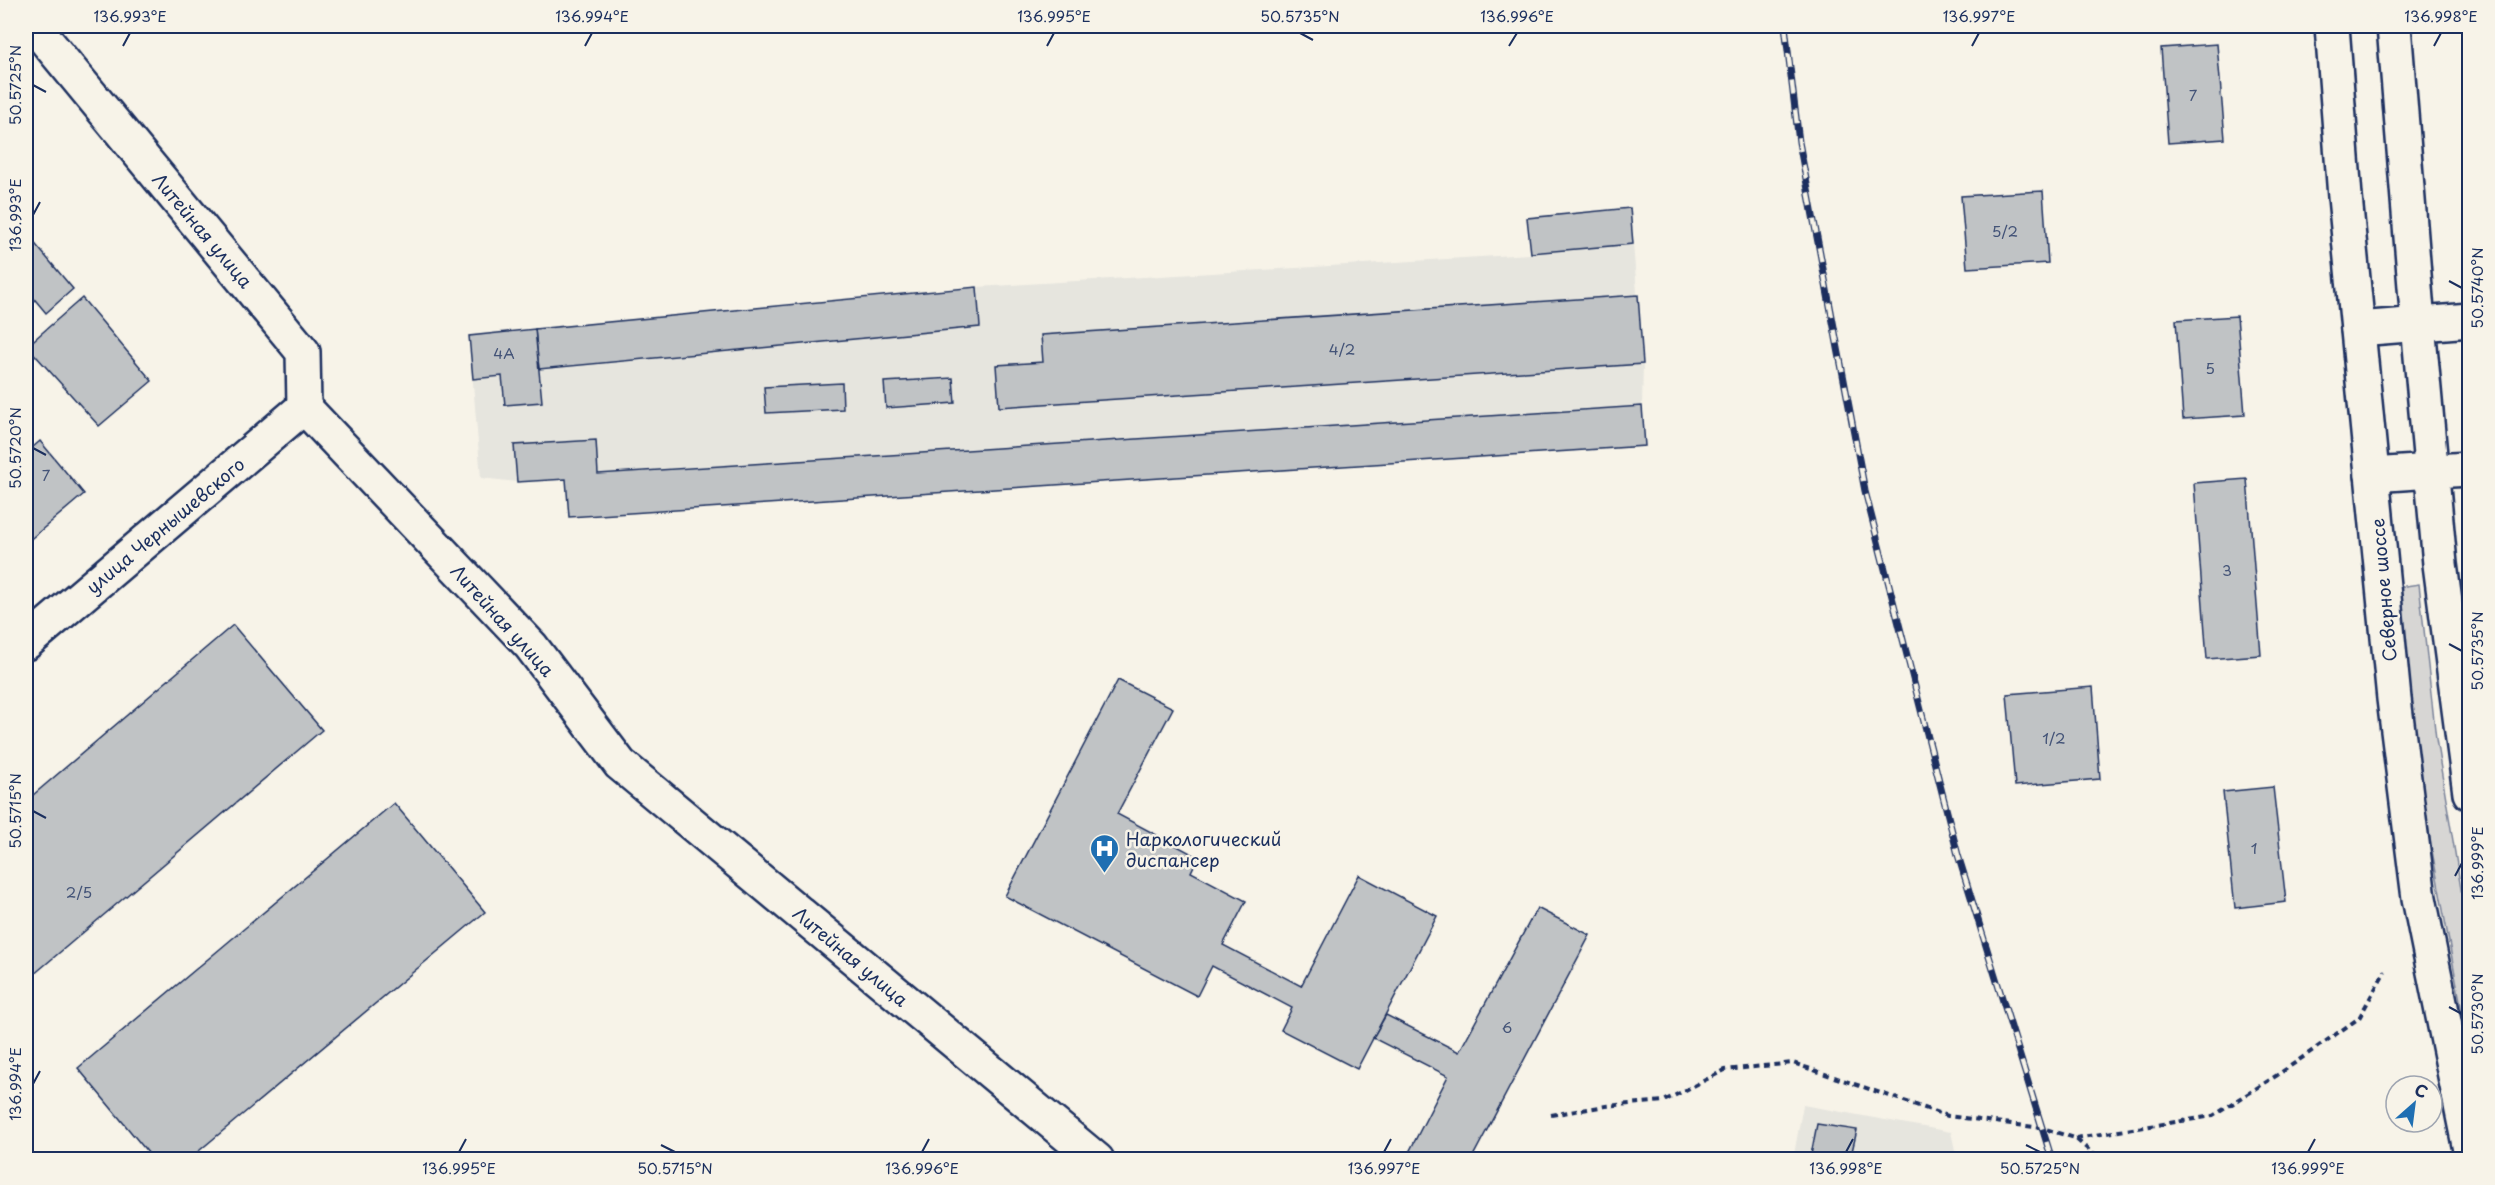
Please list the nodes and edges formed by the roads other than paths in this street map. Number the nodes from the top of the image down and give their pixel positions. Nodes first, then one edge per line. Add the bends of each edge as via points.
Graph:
1 (34, 26) edge
2 (2332, 26) edge
3 (2394, 26) edge
4 (2469, 320) edge
5 (2418, 324) junction
6 (2358, 328) junction
7 (304, 407) junction
8 (2469, 469) edge
9 (2432, 471) junction
10 (2372, 475) junction
11 (26, 643) edge
12 (2469, 793) edge
13 (2469, 1150) edge
14 (1097, 1160) edge

1 - 7 main road, Литейная улица via 303,352
2 - 6 main road, Северное шоссе
3 - 5 main road
4 - 5 main road
5 - 6 main road
5 - 9 main road
6 - 10 main road, Северное шоссе
7 - 11 main road, улица Чернышевского
7 - 14 main road, Литейная улица via 531,646 620,764
8 - 9 main road
9 - 10 main road
9 - 12 main road
10 - 13 main road, Северное шоссе via 2419,898

